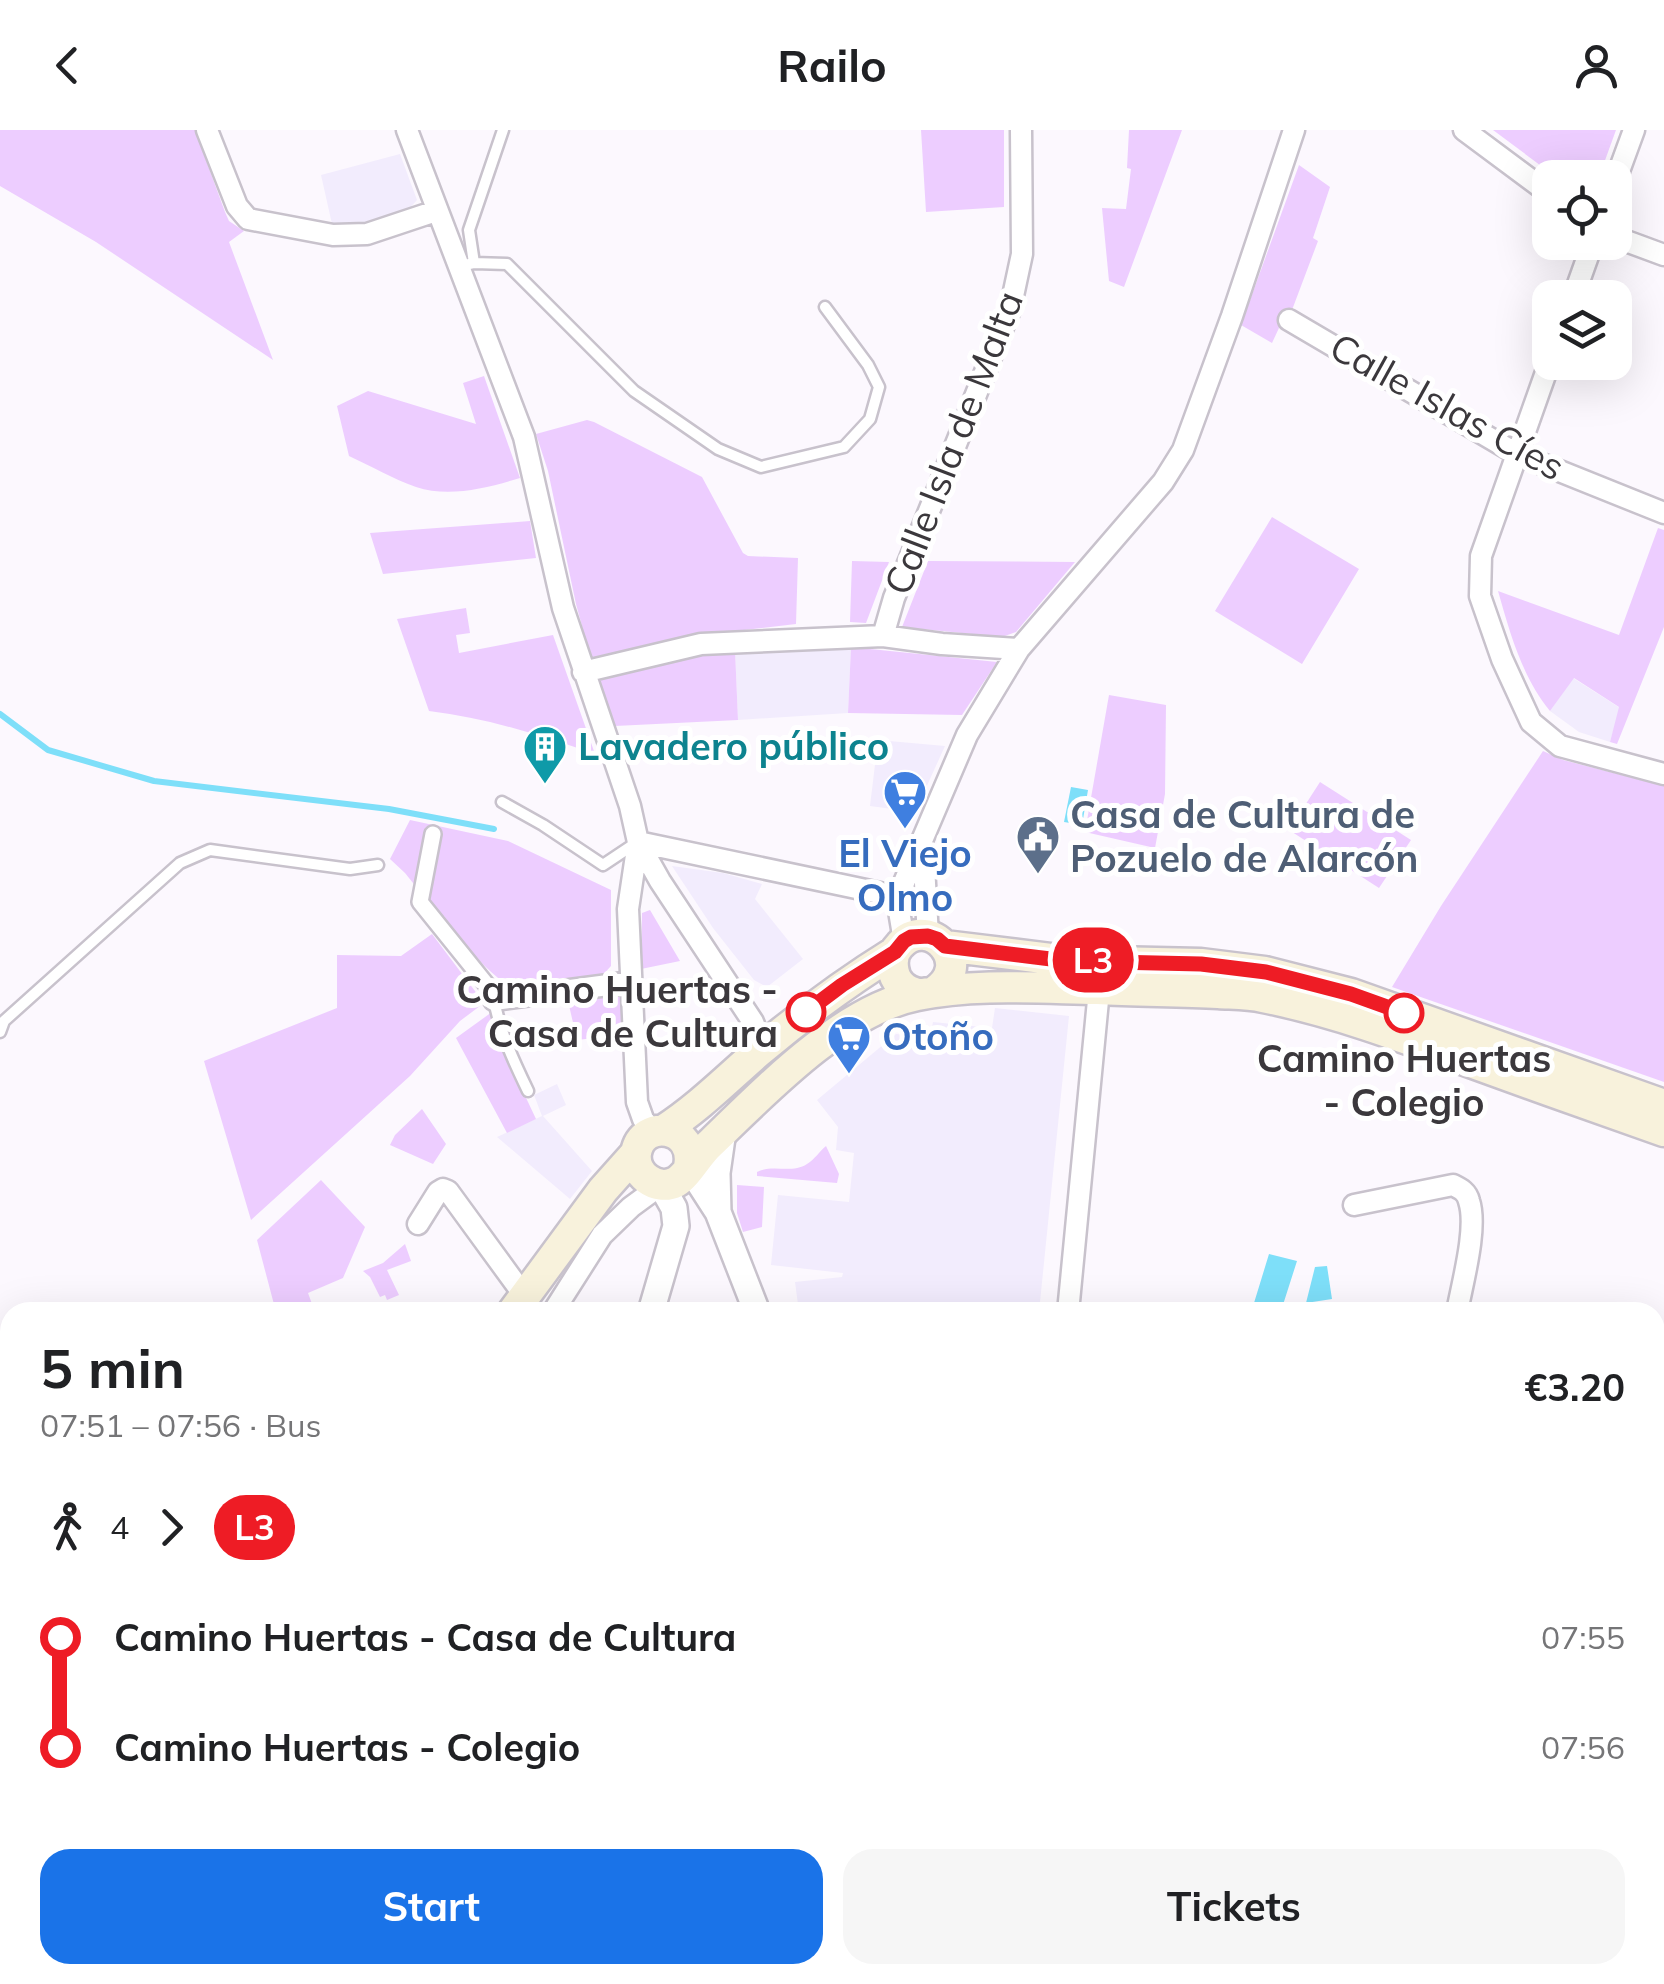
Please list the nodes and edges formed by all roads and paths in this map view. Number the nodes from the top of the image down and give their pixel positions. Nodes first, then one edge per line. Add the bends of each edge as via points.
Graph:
1 (207, 130) edge
2 (407, 130) edge
3 (503, 130) edge
4 (1021, 130) edge
5 (1294, 130) edge
6 (1464, 130) edge
7 (1634, 130) edge
8 (1623, 160) edge
9 (1532, 181) edge
10 (436, 211) junction
11 (1632, 243) edge
12 (1664, 255) edge
13 (466, 266) junction
14 (825, 307) dead end
15 (1288, 320) dead end
16 (1543, 380) edge
17 (1516, 454) junction
18 (1664, 512) edge
19 (883, 636) junction
20 (1019, 649) junction
21 (584, 672) junction
22 (1664, 774) edge
23 (502, 802) dead end
24 (433, 834) dead end
25 (638, 842) junction
26 (922, 842) junction
27 (378, 865) dead end
28 (897, 899) junction
29 (918, 944) junction
30 (631, 982) junction
31 (1098, 990) junction
32 (926, 993) junction
33 (494, 1000) junction
34 (0, 1032) edge
35 (759, 1052) junction
36 (528, 1091) dead end
37 (1664, 1104) edge
38 (723, 1130) junction
39 (1664, 1131) edge
40 (651, 1138) junction
41 (688, 1167) junction
42 (661, 1184) junction
43 (1354, 1205) dead end
44 (718, 1212) junction
45 (418, 1224) dead end
46 (517, 1302) edge
47 (521, 1302) edge
48 (560, 1302) edge
49 (653, 1302) edge
50 (753, 1302) edge
51 (1069, 1302) edge
52 (1459, 1302) edge

1 - 10 street via 248,219 333,235 367,234
2 - 10 street
3 - 13 lane via 469,230
4 - 19 street, Calle Isla de Malta via 1022,254 1010,310
5 - 20 street via 1183,450 1164,482
6 - 9 street
7 - 8 street
10 - 13 street
11 - 12 street
13 - 14 lane via 507,264 634,391 718,449 761,467 844,447 870,419 880,387
13 - 21 street via 524,437
15 - 17 street, Calle Islas Cíes
16 - 17 street
17 - 18 street, Calle Islas Cíes
17 - 22 street via 1480,576 1480,596 1509,675 1531,722 1560,746
19 - 20 street
19 - 21 street via 701,644
20 - 26 street via 967,735
21 - 25 street
23 - 25 lane via 603,866
24 - 33 street via 420,902
25 - 28 street
25 - 30 street via 628,910
25 - 35 street via 753,1022
26 - 28 street
26 - 29 street
27 - 34 lane via 350,869 210,850 180,863 4,1021
28 - 29 street
29 - 32 main road via 892,961 902,987
29 - 32 main road via 950,954 948,980
29 - 35 main road via 842,985
29 - 37 main road via 1266,972 1351,994
30 - 33 street
30 - 40 street via 637,1102
31 - 32 main road via 1020,986
31 - 39 main road via 1259,996 1341,1015
31 - 51 street
32 - 38 main road via 838,1030
33 - 36 lane
35 - 40 main road
38 - 41 main road
38 - 44 street
40 - 41 main road via 672,1132 684,1140
40 - 42 main road via 637,1165 642,1176
40 - 47 main road via 603,1190
41 - 42 main road via 676,1182
41 - 44 street
42 - 48 street via 602,1235
42 - 49 street via 676,1226
43 - 52 street via 1453,1185 1464,1190 1472,1227
44 - 50 street
45 - 46 street via 438,1192 448,1191

